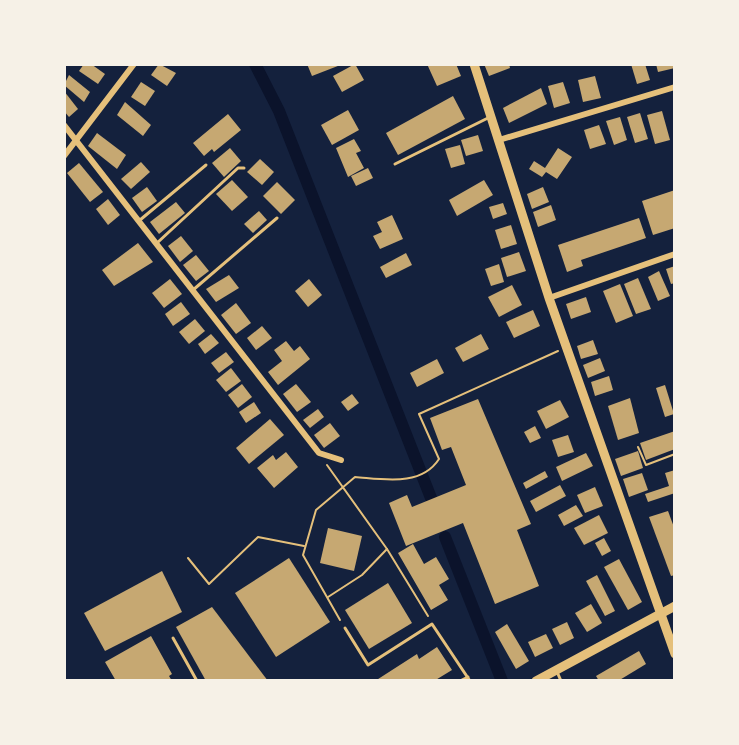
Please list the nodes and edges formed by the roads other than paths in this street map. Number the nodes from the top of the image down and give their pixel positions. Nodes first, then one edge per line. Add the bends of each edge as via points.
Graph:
1 (134, 64) edge
2 (474, 64) edge
3 (675, 87) edge
4 (491, 116) junction
5 (64, 125) edge
6 (76, 140) junction
7 (499, 140) junction
8 (64, 156) edge
9 (395, 164) dead end
10 (206, 165) dead end
11 (244, 168) dead end
12 (277, 218) dead end
13 (140, 220) junction
14 (157, 243) junction
15 (675, 254) edge
16 (193, 290) junction
17 (549, 298) junction
18 (341, 460) dead end
19 (675, 606) edge
20 (660, 613) junction
21 (345, 628) road end
22 (173, 638) dead end
23 (675, 654) edge
24 (556, 670) junction
25 (469, 679) edge
26 (197, 681) edge
27 (460, 681) edge
28 (536, 681) edge
29 (561, 681) edge

1 - 6 street
2 - 4 main road
3 - 7 street
4 - 7 main road
4 - 9 lane
5 - 6 street
6 - 8 street
6 - 13 street
7 - 17 main road
10 - 13 lane
11 - 14 lane
12 - 16 lane
13 - 14 street
14 - 16 street
15 - 17 street
16 - 18 street via 319,453
17 - 20 main road
19 - 20 main road
20 - 23 main road
20 - 24 main road
21 - 25 lane via 368,665 432,624
22 - 26 lane
24 - 28 main road
24 - 29 lane
25 - 27 lane

